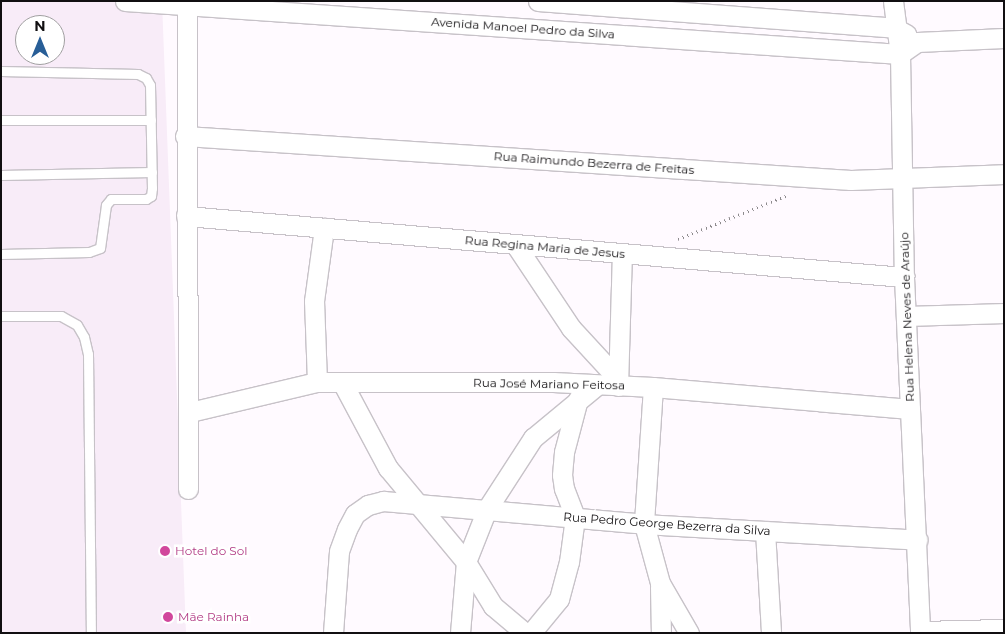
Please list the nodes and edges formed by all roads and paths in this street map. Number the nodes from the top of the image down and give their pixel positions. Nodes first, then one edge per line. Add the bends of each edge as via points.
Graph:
1 (125, 1) edge
2 (539, 1) edge
3 (894, 1) edge
4 (187, 5) junction
5 (639, 5) edge
6 (262, 6) edge
7 (895, 28) junction
8 (545, 29) junction
9 (1004, 38) edge
10 (917, 42) junction
11 (900, 54) junction
12 (1, 71) edge
13 (1, 120) edge
14 (151, 120) junction
15 (185, 136) junction
16 (152, 172) junction
17 (1004, 174) edge
18 (1, 175) edge
19 (903, 177) junction
20 (792, 194) dead end
21 (186, 216) junction
22 (324, 228) junction
23 (671, 243) dead end
24 (516, 244) junction
25 (622, 253) junction
26 (1, 254) edge
27 (904, 277) junction
28 (1004, 313) edge
29 (1, 316) edge
30 (907, 316) junction
31 (316, 382) junction
32 (342, 382) junction
33 (618, 383) junction
34 (597, 385) junction
35 (653, 387) junction
36 (578, 399) junction
37 (910, 409) junction
38 (190, 412) junction
39 (188, 489) dead end
40 (417, 503) junction
41 (486, 509) junction
42 (575, 518) junction
43 (644, 524) junction
44 (766, 531) junction
45 (918, 540) junction
46 (466, 562) junction
47 (660, 583) junction
48 (1004, 629) edge
49 (920, 632) edge
50 (91, 633) edge
51 (333, 633) edge
52 (460, 633) edge
53 (525, 633) edge
54 (531, 633) edge
55 (661, 633) edge
56 (689, 633) edge
57 (771, 633) edge

1 - 4 street, Avenida Manoel Pedro da Silva
2 - 5 street
2 - 8 street
3 - 7 street, Rua Helena Neves de Araújo
4 - 6 street, Avenida Manoel Pedro da Silva
4 - 15 street
5 - 7 street
6 - 8 street, Avenida Manoel Pedro da Silva
7 - 10 street
7 - 11 street, Rua Helena Neves de Araújo
8 - 11 street, Avenida Manoel Pedro da Silva
9 - 10 street
10 - 11 street
11 - 19 street, Rua Helena Neves de Araújo
12 - 14 lane via 138,74 150,85
13 - 14 lane
14 - 16 lane
15 - 19 street, Rua Raimundo Bezerra de Freitas via 852,180
15 - 21 street
16 - 18 lane
16 - 26 lane via 151,196 111,199 106,205 100,248 89,252
17 - 19 street, Rua Raimundo Bezerra de Freitas
19 - 27 street, Rua Helena Neves de Araújo
20 - 23 path
21 - 22 street, Rua Regina Maria de Jesus
21 - 38 street
22 - 24 street, Rua Regina Maria de Jesus
22 - 31 street via 314,301
24 - 25 street, Rua Regina Maria de Jesus
24 - 33 street via 570,328
25 - 27 street, Rua Regina Maria de Jesus
25 - 33 street
27 - 30 street, Rua Helena Neves de Araújo
28 - 30 street
29 - 50 lane via 61,316 77,325 84,337 88,354
30 - 37 street, Rua Helena Neves de Araújo
31 - 32 street, Rua José Mariano Feitosa
31 - 38 street, Rua José Mariano Feitosa
32 - 34 street, Rua José Mariano Feitosa
32 - 40 street via 388,468
33 - 34 street, Rua José Mariano Feitosa
33 - 35 street, Rua José Mariano Feitosa
34 - 36 street
35 - 37 street, Rua José Mariano Feitosa
35 - 43 street
36 - 41 street via 534,438
36 - 42 street via 564,452 562,475
37 - 45 street, Rua Helena Neves de Araújo
38 - 39 street
40 - 41 street, Rua Pedro George Bezerra da Silva
40 - 46 street
40 - 51 street, Rua Pedro George Bezerra da Silva via 383,501 368,505 355,514 338,551
41 - 42 street, Rua Pedro George Bezerra da Silva
41 - 46 street
42 - 43 street, Rua Pedro George Bezerra da Silva
42 - 54 street via 569,562 559,598
43 - 44 street, Rua Pedro George Bezerra da Silva
43 - 47 street
44 - 45 street, Rua Pedro George Bezerra da Silva
44 - 57 street
45 - 49 street, Rua Helena Neves de Araújo
46 - 52 street
46 - 53 street via 493,606
47 - 55 street
47 - 56 street
48 - 49 street

